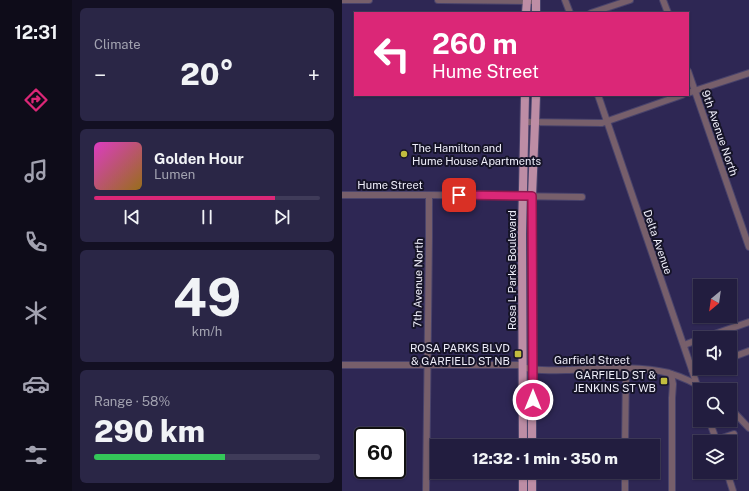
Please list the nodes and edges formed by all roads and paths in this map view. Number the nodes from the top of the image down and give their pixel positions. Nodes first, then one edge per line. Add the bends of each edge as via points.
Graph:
1 (342, 0) edge
2 (369, 0) edge
3 (438, 0) edge
4 (537, 0) edge
5 (565, 0) edge
6 (630, 0) edge
7 (664, 0) edge
8 (527, 1) edge
9 (526, 12) edge
10 (536, 12) edge
11 (570, 12) edge
12 (595, 12) edge
13 (668, 12) edge
14 (749, 73) edge
15 (689, 74) edge
16 (695, 91) junction
17 (689, 93) edge
18 (525, 96) edge
19 (536, 96) edge
20 (598, 96) edge
21 (679, 96) edge
22 (606, 121) junction
23 (525, 122) junction
24 (536, 123) junction
25 (342, 195) edge
26 (429, 195) junction
27 (523, 196) junction
28 (532, 196) junction
29 (582, 197) dead end
30 (749, 247) edge
31 (749, 322) edge
32 (723, 331) edge
33 (693, 342) edge
34 (684, 345) junction
35 (749, 351) edge
36 (737, 355) edge
37 (342, 365) edge
38 (427, 365) junction
39 (522, 368) junction
40 (626, 369) junction
41 (533, 370) junction
42 (692, 370) joint
43 (671, 374) junction
44 (694, 383) edge
45 (696, 383) edge
46 (737, 415) edge
47 (749, 428) edge
48 (523, 439) edge
49 (532, 439) edge
50 (625, 439) edge
51 (523, 479) edge
52 (532, 479) edge
53 (625, 479) edge
54 (729, 479) edge
55 (426, 491) edge
56 (522, 491) edge
57 (532, 491) edge
58 (625, 491) edge
59 (672, 491) edge
60 (733, 491) edge

1 - 2 street
3 - 8 street
4 - 8 street
4 - 10 main road
5 - 11 street
6 - 12 street
7 - 13 street
8 - 9 main road
14 - 16 street
15 - 16 street, 9th Avenue North
16 - 17 street
16 - 30 street, 9th Avenue North
18 - 23 main road, Rosa L Parks Boulevard
19 - 24 main road, Rosa L Parks Boulevard
20 - 22 street, Delta Avenue
21 - 22 street
22 - 24 street
22 - 34 street, Delta Avenue
23 - 24 street
23 - 27 main road, Rosa L Parks Boulevard
24 - 28 main road, Rosa L Parks Boulevard
25 - 26 street, Hume Street
26 - 27 street, Hume Street
26 - 38 street, 7th Avenue North
27 - 28 street, Hume Street
27 - 39 main road, Rosa L Parks Boulevard
28 - 29 street, Hume Street
28 - 41 main road, Rosa L Parks Boulevard
31 - 32 street
33 - 34 street
34 - 42 street, Delta Avenue
35 - 36 street
37 - 38 street, Garfield Street
38 - 39 street, Garfield Street via 518,365
38 - 55 street, 7th Avenue North
39 - 41 street, Garfield Street
39 - 48 main road, Rosa L Parks Boulevard
40 - 41 street, Garfield Street
40 - 43 street, Garfield Street
40 - 50 street
41 - 49 main road, Rosa L Parks Boulevard
42 - 45 street, Delta Avenue
43 - 44 street, Garfield Street
43 - 59 street
46 - 47 street
51 - 56 main road
52 - 57 main road
53 - 58 street
54 - 60 street

